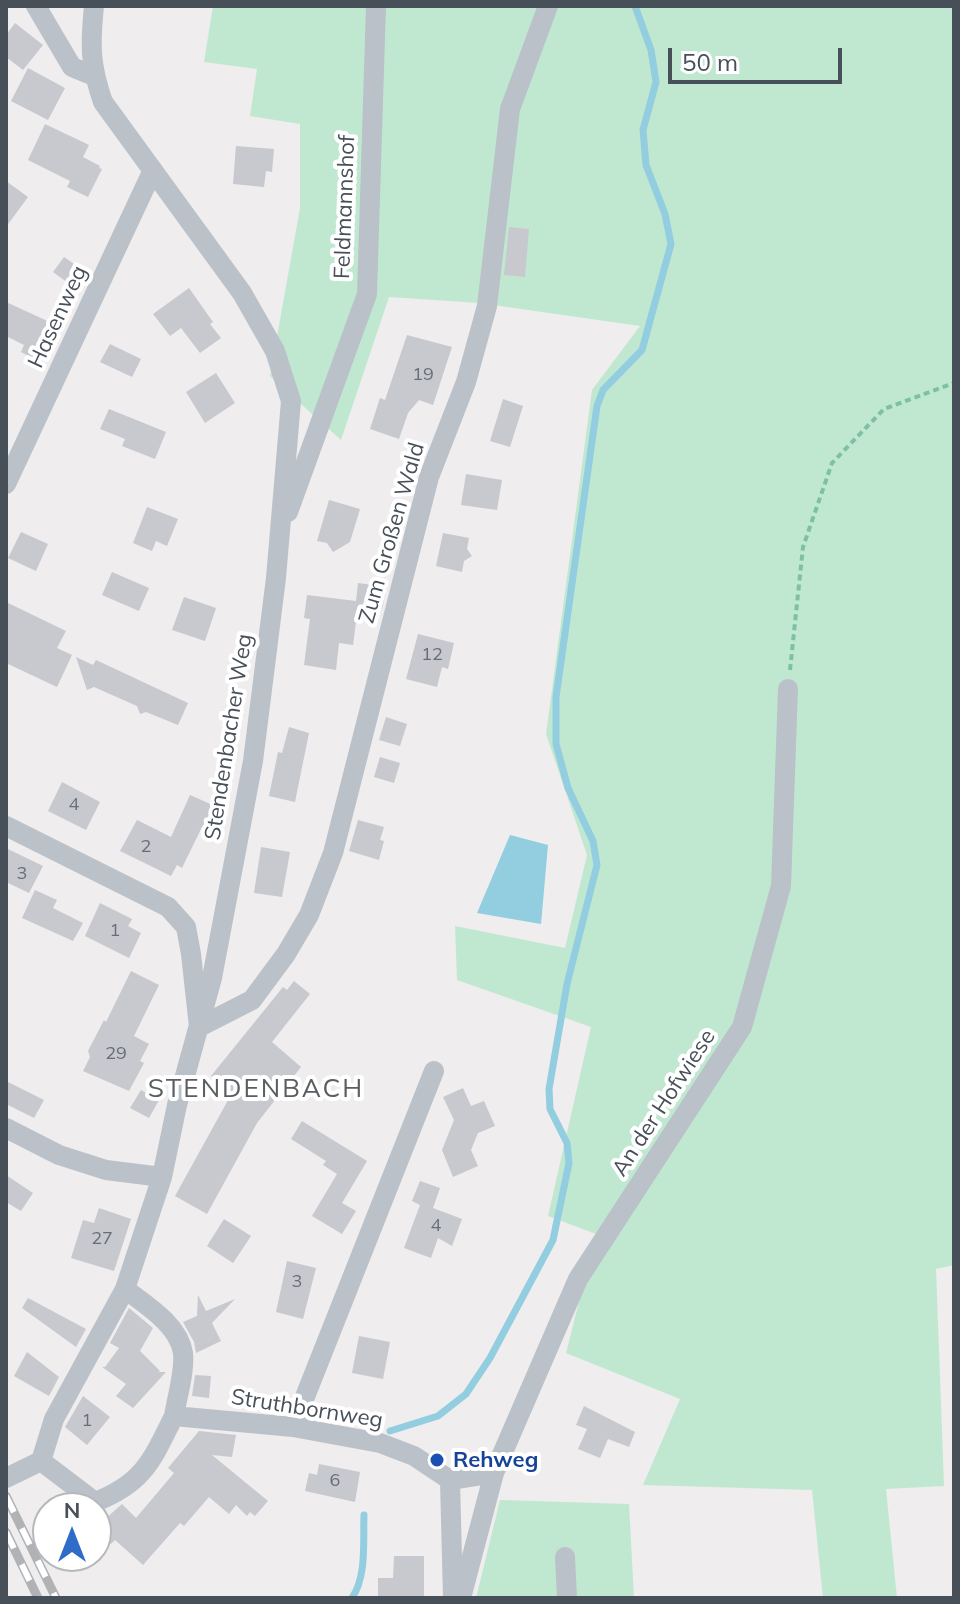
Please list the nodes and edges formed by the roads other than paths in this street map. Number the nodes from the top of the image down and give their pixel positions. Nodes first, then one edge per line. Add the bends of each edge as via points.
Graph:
1 (36, 6) edge
2 (94, 6) edge
3 (376, 6) edge
4 (548, 6) edge
5 (94, 76) junction
6 (153, 170) junction
7 (6, 484) edge
8 (279, 538) junction
9 (788, 689) road end
10 (6, 826) edge
11 (199, 1027) junction
12 (434, 1071) dead end
13 (6, 1128) edge
14 (162, 1177) junction
15 (125, 1289) junction
16 (174, 1416) junction
17 (293, 1427) junction
18 (41, 1461) junction
19 (494, 1473) junction
20 (6, 1478) edge
21 (450, 1480) junction
22 (565, 1557) dead end
23 (453, 1598) edge
24 (461, 1598) edge
25 (567, 1598) edge

1 - 5 street via 72,67
2 - 5 street, Stendenbacher Weg
3 - 8 street, Feldmannshof via 367,294
4 - 11 street, Zum Großen Wald via 510,109 487,306 466,382 429,477 333,853 309,915 252,1000
5 - 6 street, Stendenbacher Weg via 103,102
6 - 7 street, Hasenweg
6 - 8 street, Stendenbacher Weg via 242,293 275,351 291,401
8 - 11 street, Stendenbacher Weg via 253,761
9 - 19 street, An der Hofwiese via 781,886 742,1027 578,1279
10 - 11 street via 168,907 186,927
11 - 14 street, Stendenbacher Weg
12 - 17 street
13 - 14 street via 59,1155 106,1170
14 - 15 street, Stendenbacher Weg
15 - 16 street via 178,1337 183,1355
15 - 18 street, Stendenbacher Weg via 54,1419
16 - 17 street, Struthbornweg
16 - 18 street via 151,1463 119,1493 95,1502
17 - 21 street, Struthbornweg via 380,1443 414,1456
18 - 20 street
19 - 21 street
19 - 24 street, An der Hofwiese
21 - 23 street
22 - 25 street

